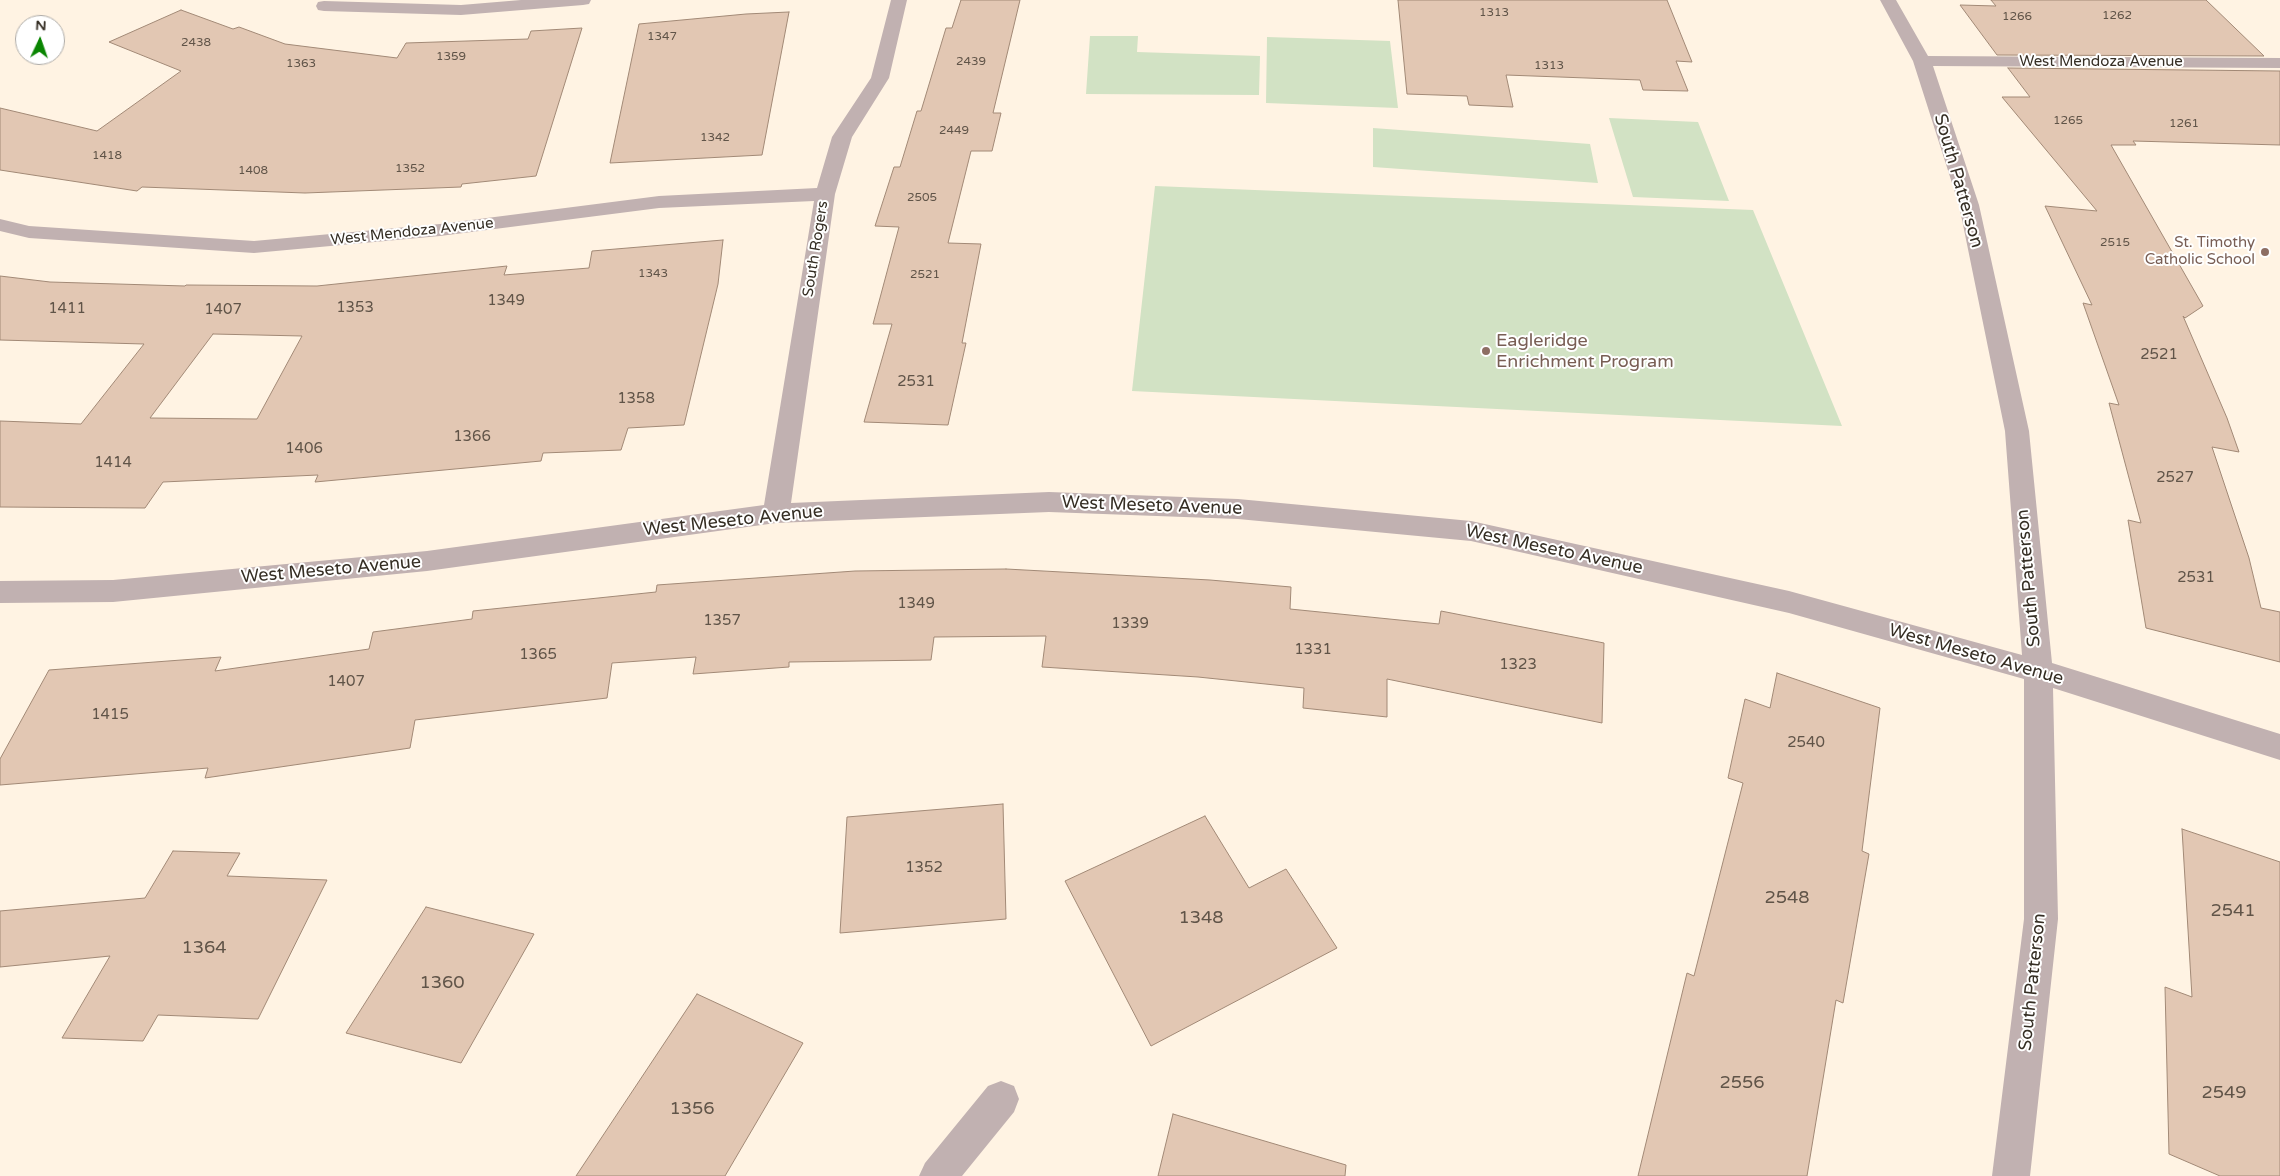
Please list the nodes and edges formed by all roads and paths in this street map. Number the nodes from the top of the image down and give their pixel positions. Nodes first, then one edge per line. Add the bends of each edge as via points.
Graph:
1 (583, 0) edge
2 (900, 0) edge
3 (1888, 0) edge
4 (328, 3) edge
5 (1922, 61) junction
6 (2280, 64) edge
7 (825, 194) junction
8 (0, 225) edge
9 (776, 513) junction
10 (0, 592) edge
11 (2038, 671) junction
12 (2280, 747) edge
13 (1001, 1099) dead end
14 (938, 1176) edge
15 (2011, 1176) edge

1 - 4 street via 461,10
2 - 7 street, South Rogers via 880,78 842,137
3 - 5 street, South Patterson
5 - 6 street, West Mendoza Avenue
5 - 11 street, South Patterson via 1969,205 2017,431
7 - 8 street, West Mendoza Avenue via 659,202 440,230 254,247 29,232
7 - 9 street, South Rogers
9 - 10 street, West Meseto Avenue via 417,562 112,591
9 - 11 street, West Meseto Avenue via 1049,502 1238,509 1471,531 1789,602
11 - 12 street, West Meseto Avenue
11 - 15 street, South Patterson via 2041,919
13 - 14 street

